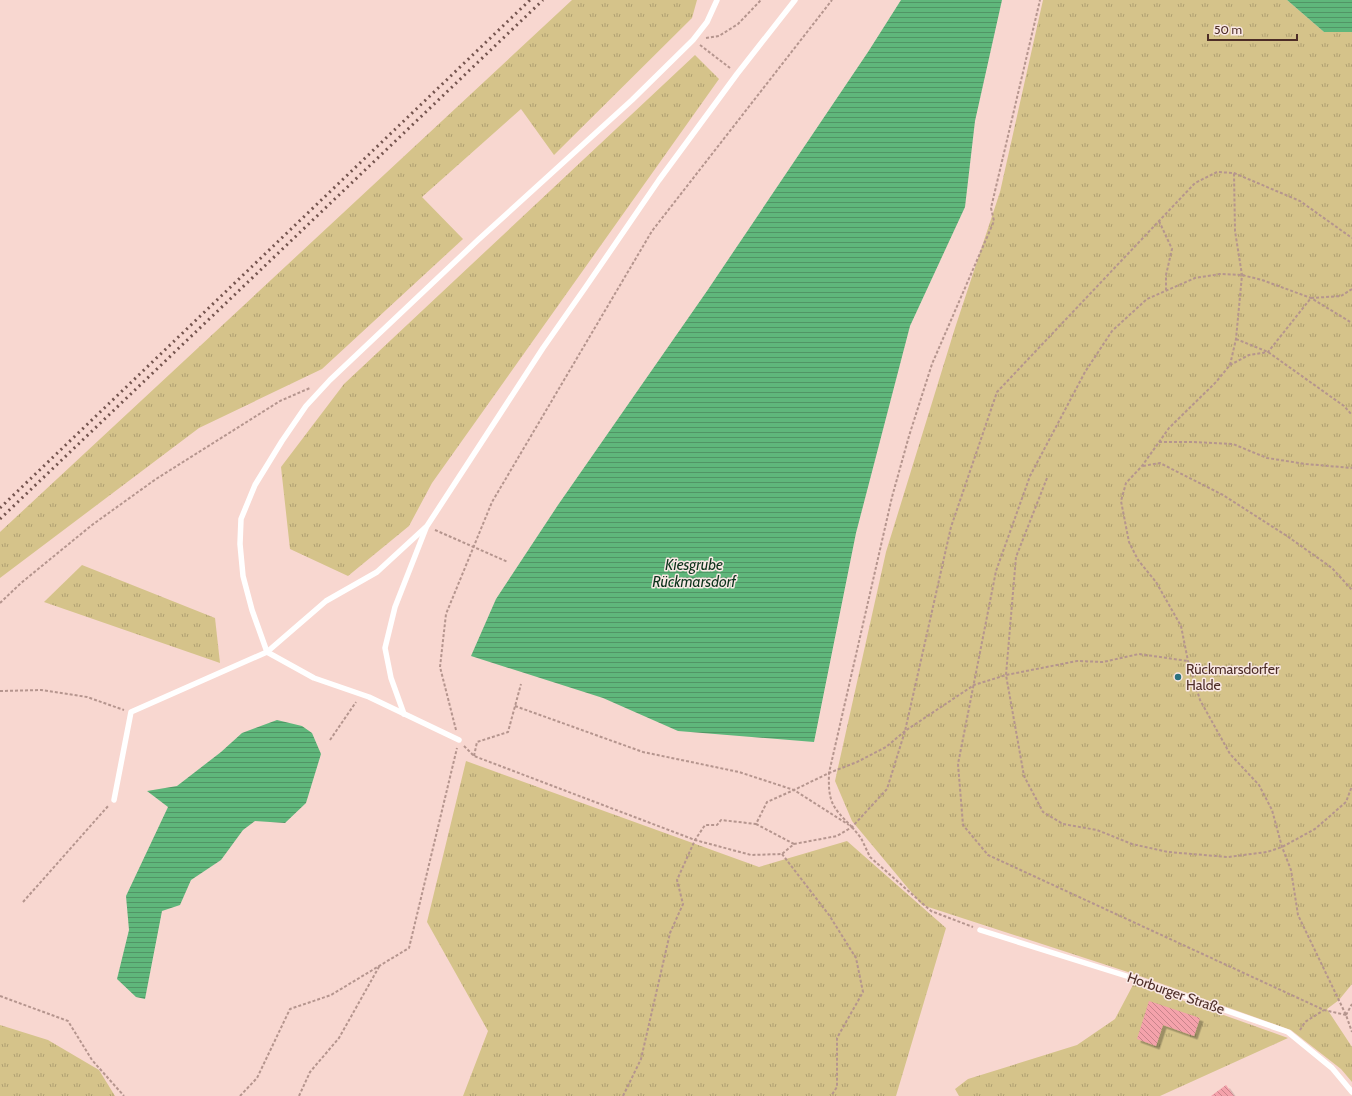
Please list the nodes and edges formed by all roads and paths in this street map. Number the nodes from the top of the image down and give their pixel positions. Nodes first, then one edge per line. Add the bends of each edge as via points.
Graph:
1 (717, 0) edge
2 (761, 0) edge
3 (795, 0) edge
4 (832, 0) edge
5 (1040, 0) edge
6 (693, 40) junction
7 (737, 74) junction
8 (1234, 173) junction
9 (1159, 221) junction
10 (1352, 238) edge
11 (1242, 275) junction
12 (1352, 289) edge
13 (1166, 290) junction
14 (1311, 298) junction
15 (1352, 323) edge
16 (1236, 339) junction
17 (1268, 352) junction
18 (1230, 365) junction
19 (315, 386) dead end
20 (1352, 416) edge
21 (1159, 442) junction
22 (1142, 466) junction
23 (1352, 468) edge
24 (1047, 478) dead end
25 (427, 526) junction
26 (474, 547) junction
27 (508, 562) dead end
28 (1352, 590) edge
29 (0, 603) edge
30 (267, 652) junction
31 (1188, 661) junction
32 (1006, 675) junction
33 (521, 684) dead end
34 (974, 685) junction
35 (0, 691) edge
36 (361, 694) junction
37 (515, 706) junction
38 (131, 712) junction
39 (404, 714) junction
40 (905, 731) junction
41 (330, 740) dead end
42 (459, 740) junction
43 (474, 756) junction
44 (829, 773) junction
45 (1352, 786) edge
46 (794, 790) junction
47 (114, 800) joint
48 (756, 824) junction
49 (852, 827) junction
50 (695, 840) junction
51 (794, 844) junction
52 (1282, 847) junction
53 (782, 854) junction
54 (24, 902) dead end
55 (980, 930) joint
56 (381, 964) junction
57 (0, 996) edge
58 (1352, 1004) edge
59 (1324, 1010) junction
60 (1346, 1015) junction
61 (1352, 1032) edge
62 (1295, 1038) junction
63 (1352, 1092) edge
64 (124, 1096) edge
65 (240, 1096) edge
66 (299, 1096) edge
67 (623, 1096) edge
68 (831, 1096) edge

1 - 6 lane via 707,22
2 - 6 path via 738,24 719,36
3 - 7 lane
4 - 26 path via 652,231 492,502
5 - 44 path via 991,208 994,221 932,364 909,436 892,497
6 - 7 path
6 - 30 lane via 632,100 483,235 330,380 306,406 255,485 241,519 243,576
7 - 25 lane via 658,180 586,288 542,348
8 - 9 path via 1218,172 1195,183
8 - 10 path via 1300,201
8 - 11 path via 1235,230
9 - 13 path via 1172,249 1166,275
9 - 40 path via 996,392 951,527
11 - 13 path via 1220,274 1195,278
11 - 14 path
11 - 16 path
12 - 14 path via 1341,296
13 - 34 path via 1147,299 1112,331 1085,372 1030,476 996,570
14 - 15 path
14 - 17 path
16 - 17 path
16 - 18 path
17 - 18 path via 1249,355
17 - 20 path via 1344,406
18 - 21 path via 1169,428
19 - 29 path via 280,401 156,479 92,525
21 - 22 path
21 - 23 path via 1233,444 1267,458
22 - 28 path via 1160,463 1223,495 1332,568
22 - 31 path via 1126,483 1121,501 1124,521 1129,542 1138,560 1156,582 1181,626
24 - 32 path via 1016,557
25 - 26 path
25 - 30 lane via 377,572 326,601
25 - 39 lane via 395,607 385,648 391,678
26 - 27 path
26 - 42 path via 446,614 440,667
30 - 36 lane via 314,678
30 - 38 lane
31 - 32 path via 1138,654 1103,662 1077,661
31 - 52 path via 1200,700 1230,754 1259,784 1272,810
32 - 34 path
32 - 52 path via 1024,776 1043,812 1063,824 1097,830 1132,844 1168,852 1228,857 1267,852
33 - 37 path
34 - 40 path
34 - 59 path via 958,764 963,825 988,855
35 - 38 path via 41,690 87,697
36 - 39 lane
36 - 41 path
37 - 43 path via 508,732 477,742
37 - 46 path via 643,752 739,772
38 - 47 lane
39 - 42 lane
40 - 44 path via 886,747
40 - 49 path via 888,789
42 - 43 path
42 - 56 path via 408,948
43 - 50 path
44 - 46 path
44 - 49 path via 828,790 834,809
45 - 52 path via 1346,802 1315,829
46 - 48 path via 767,802
46 - 49 path
47 - 54 path
48 - 50 path via 720,820 717,825 705,825
48 - 51 path
49 - 51 path via 838,836
49 - 55 path via 861,838 870,857 931,911
50 - 53 path via 751,855
50 - 67 path via 678,880 683,904 670,933 641,1059
51 - 53 path
52 - 60 path via 1291,870 1298,915
53 - 68 path via 829,914 856,958 863,992 837,1038 836,1087
55 - 62 lane, Horburger Straße via 1136,979 1288,1032
56 - 65 path via 331,995 290,1009 257,1078
56 - 66 path via 339,1038 310,1072
57 - 64 path via 68,1021 92,1060
58 - 60 path
59 - 60 path
59 - 62 path via 1305,1022
60 - 61 path
62 - 63 lane, Horburger Straße via 1332,1068

